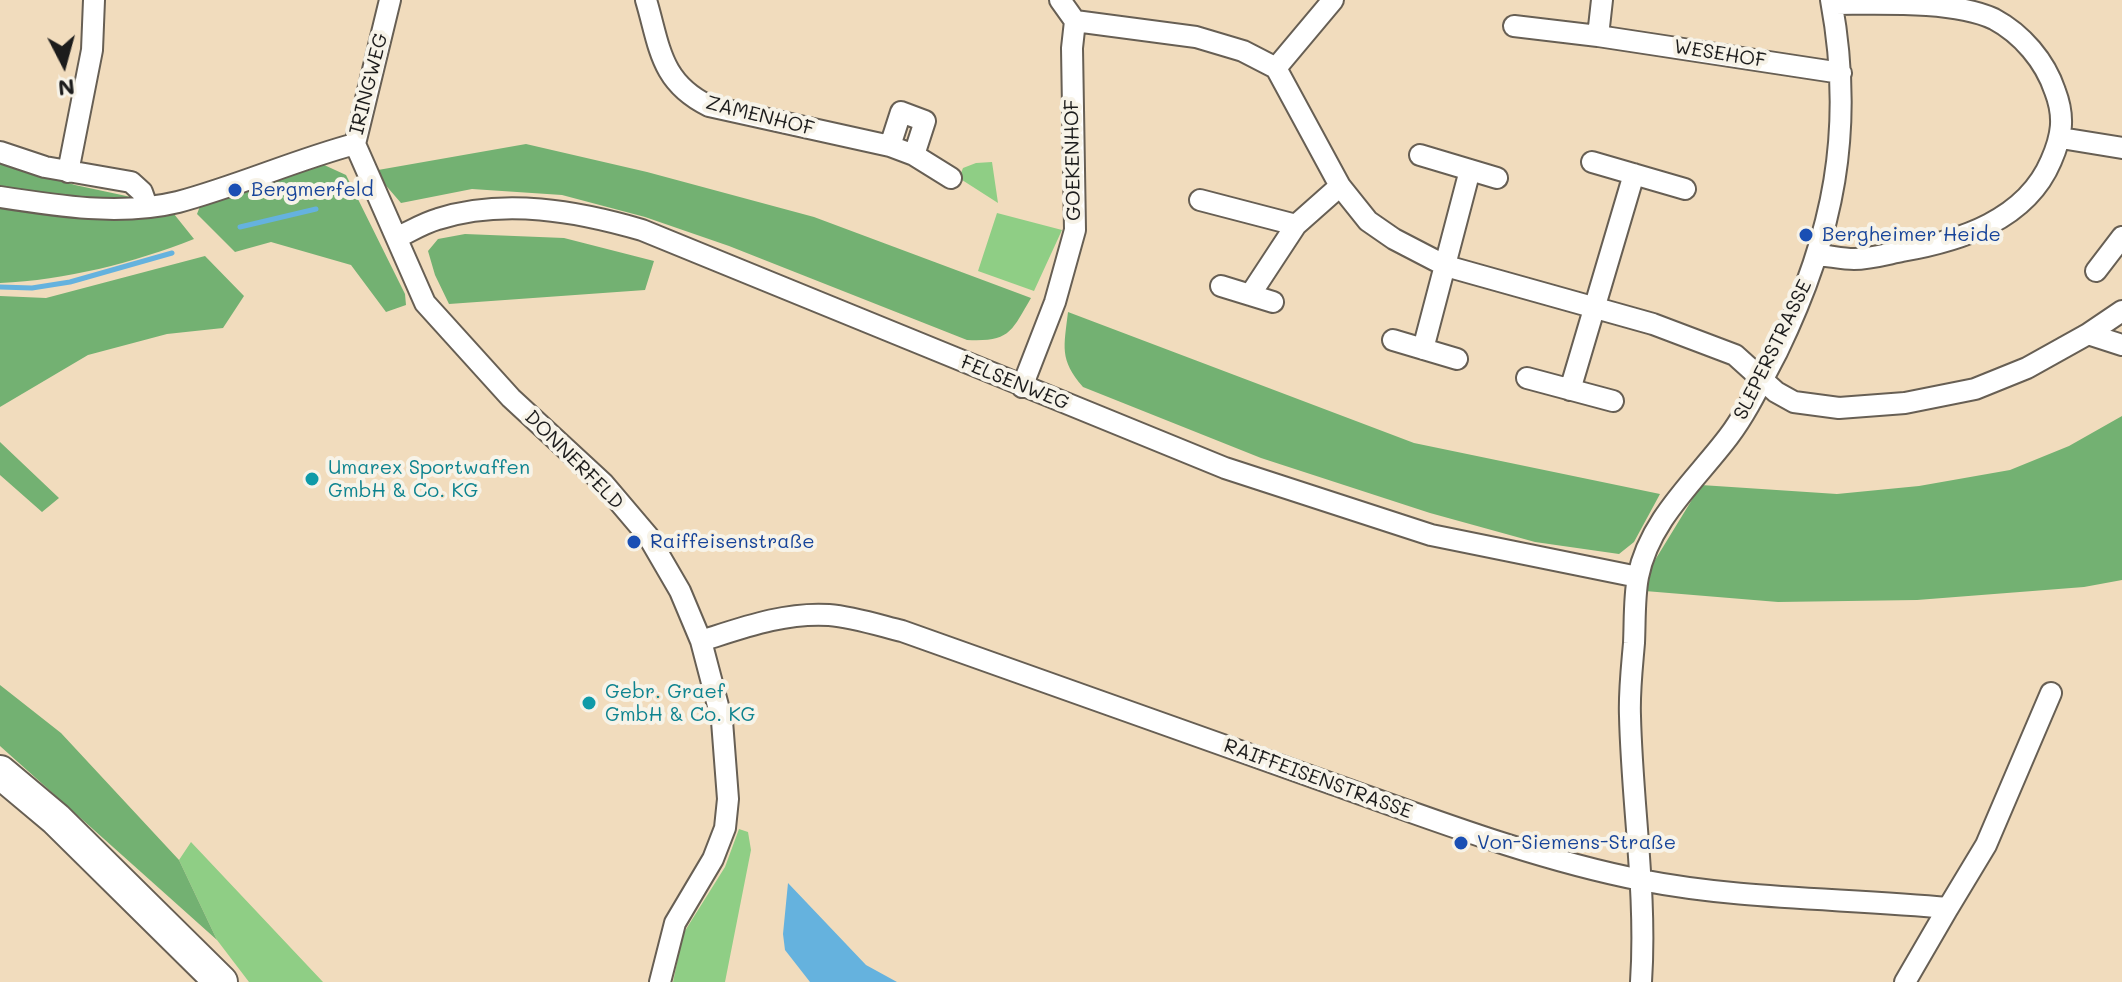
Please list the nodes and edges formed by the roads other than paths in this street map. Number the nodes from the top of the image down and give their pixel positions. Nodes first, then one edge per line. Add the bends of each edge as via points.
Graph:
1 (94, 0) edge
2 (390, 0) edge
3 (646, 0) edge
4 (1060, 0) edge
5 (1333, 0) edge
6 (1602, 0) edge
7 (1831, 2) edge
8 (1075, 21) junction
9 (1514, 26) dead end
10 (1598, 36) junction
11 (1276, 68) junction
12 (1841, 73) junction
13 (2061, 138) junction
14 (355, 144) junction
15 (890, 146) junction
16 (2122, 148) edge
17 (0, 152) edge
18 (914, 155) junction
19 (1420, 155) dead end
20 (1592, 162) dead end
21 (1470, 170) junction
22 (68, 172) junction
23 (1634, 174) junction
24 (951, 178) dead end
25 (1497, 178) dead end
26 (1340, 186) junction
27 (1685, 189) dead end
28 (0, 197) edge
29 (1200, 200) dead end
30 (147, 206) junction
31 (1296, 225) junction
32 (398, 237) junction
33 (2122, 237) edge
34 (1818, 255) junction
35 (1446, 266) junction
36 (2096, 271) dead end
37 (1221, 286) dead end
38 (1250, 295) junction
39 (1273, 302) dead end
40 (1594, 310) junction
41 (2122, 311) edge
42 (2088, 334) junction
43 (1393, 340) dead end
44 (2122, 345) edge
45 (1423, 349) junction
46 (1457, 359) dead end
47 (1527, 378) dead end
48 (1762, 380) junction
49 (1022, 387) junction
50 (1570, 390) junction
51 (1613, 401) dead end
52 (1638, 577) junction
53 (701, 641) junction
54 (2051, 693) dead end
55 (0, 772) edge
56 (1642, 880) junction
57 (1948, 908) junction
58 (221, 982) edge
59 (660, 982) edge
60 (1641, 982) edge
61 (1905, 982) edge

1 - 22 street via 92,50
2 - 14 street, IRINGWEG
3 - 15 street, ZAMENHOF via 669,74 693,99
4 - 8 street
5 - 11 street
6 - 10 street
7 - 12 street, SLEPERSTRASSE
7 - 13 street via 1958,8 1993,18 2020,37 2048,70
8 - 11 street via 1196,37
8 - 49 street, GOEKENHOF via 1075,230 1055,302
9 - 10 street, WESEHOF
10 - 12 street, WESEHOF
11 - 26 street
12 - 34 street, SLEPERSTRASSE via 1840,148
13 - 16 street
13 - 34 street via 2047,171 2026,198 1993,224 1965,237 1895,253 1853,259
14 - 30 street, IRINGWEG via 177,202
14 - 32 street, DONNERFELD
15 - 18 street, ZAMENHOF
15 - 18 street via 901,112 925,121
17 - 22 street
18 - 24 street, ZAMENHOF
19 - 21 street
20 - 23 street
21 - 25 street
21 - 35 street
22 - 30 street via 131,182
23 - 27 street
23 - 40 street
26 - 31 street
26 - 35 street via 1368,221
28 - 30 street via 88,207
29 - 31 street
31 - 38 street
32 - 49 street, FELSENWEG via 437,219 475,210 509,208 603,219 642,230
32 - 53 street, DONNERFELD via 425,303 445,328 603,483 648,536
33 - 36 street
34 - 48 street, SLEPERSTRASSE
35 - 40 street
35 - 45 street
37 - 38 street
38 - 39 street
40 - 48 street via 1653,324 1735,355
40 - 50 street
41 - 42 street
42 - 44 street
42 - 48 street via 1975,389 1905,403 1817,407 1794,402
43 - 45 street
45 - 46 street
47 - 50 street
48 - 52 street, SLEPERSTRASSE via 1731,433 1664,515
49 - 52 street, FELSENWEG via 1225,468 1431,535
50 - 51 street
52 - 56 street via 1630,715
53 - 56 street, RAIFFEISENSTRASSE via 807,615 846,617 902,631 1463,830
53 - 59 street, DONNERFELD via 722,721 725,828 675,923
54 - 57 street via 1986,845
55 - 58 main road via 56,819
56 - 57 street, RAIFFEISENSTRASSE
56 - 60 street
57 - 61 street

